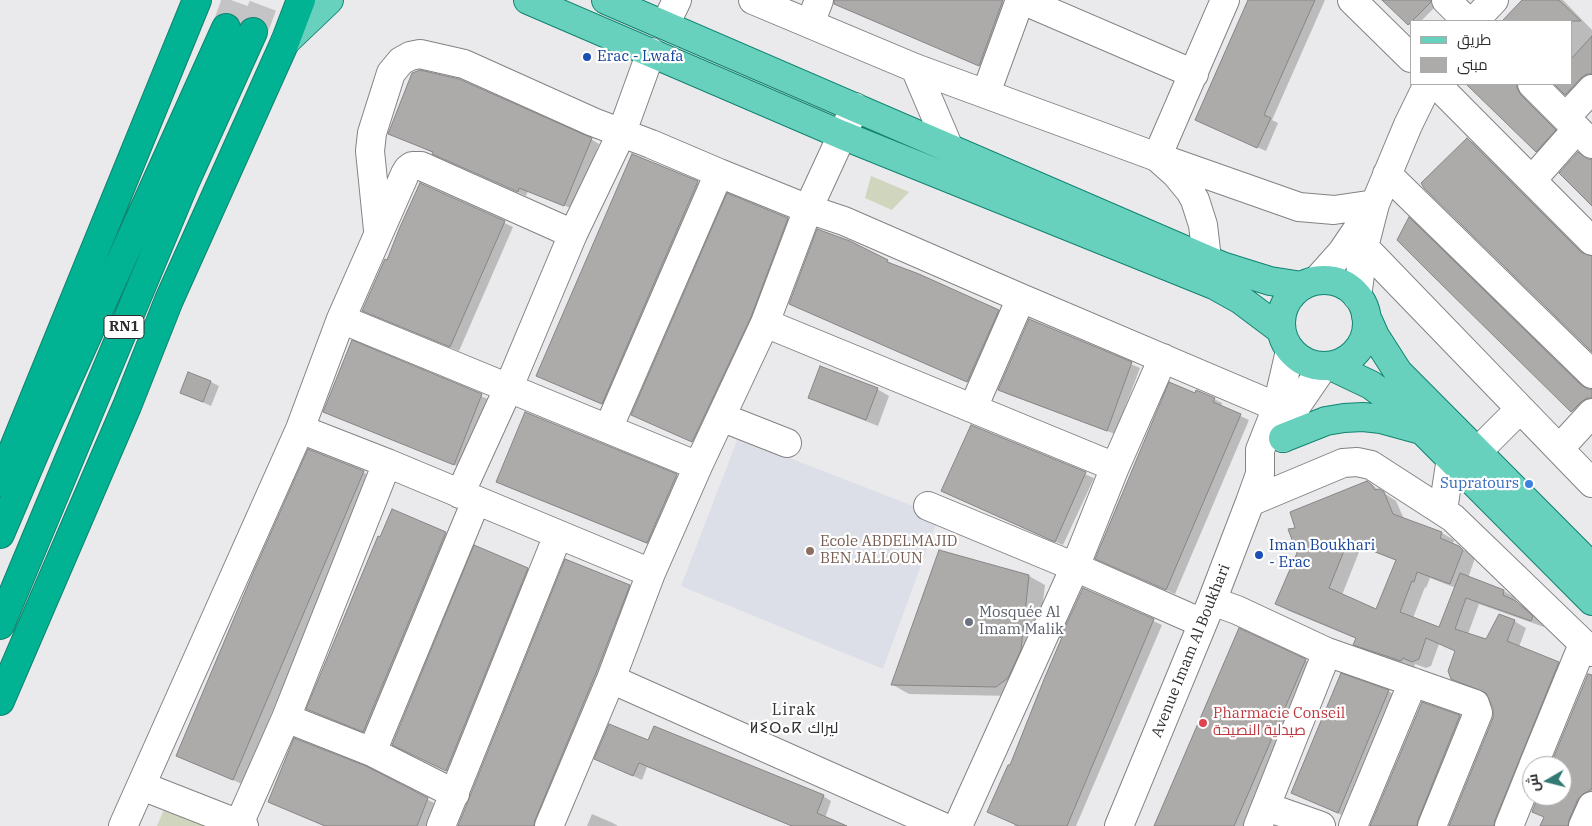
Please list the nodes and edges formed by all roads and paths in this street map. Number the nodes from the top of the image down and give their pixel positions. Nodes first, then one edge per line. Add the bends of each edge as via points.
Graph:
1 (301, 0) edge
2 (329, 0) edge
3 (528, 0) edge
4 (606, 0) edge
5 (677, 0) edge
6 (753, 0) edge
7 (1021, 0) edge
8 (1352, 0) edge
9 (1446, 0) edge
10 (1494, 0) edge
11 (195, 2) edge
12 (1219, 3) edge
13 (814, 12) edge
14 (1466, 20) edge
15 (1475, 20) edge
16 (665, 25) junction
17 (226, 28) tunnel mouth
18 (253, 32) tunnel mouth
19 (285, 42) junction
20 (651, 52) junction
21 (1410, 57) edge
22 (915, 68) junction
23 (1194, 74) junction
24 (1428, 85) edge
25 (1437, 85) edge
26 (1533, 85) edge
27 (1592, 89) edge
28 (986, 94) junction
29 (855, 107) junction
30 (1578, 130) edge
31 (622, 132) junction
32 (842, 135) junction
33 (949, 148) junction
34 (1156, 156) junction
35 (719, 173) junction
36 (1386, 174) junction
37 (1532, 180) junction
38 (1375, 204) junction
39 (808, 209) junction
40 (1588, 230) edge
41 (573, 234) junction
42 (378, 235) junction
43 (1364, 248) junction
44 (1207, 259) junction
45 (1310, 283) junction
46 (1021, 298) junction
47 (1362, 306) junction
48 (341, 319) junction
49 (765, 323) junction
50 (1286, 340) junction
51 (1163, 358) junction
52 (1327, 367) junction
53 (1592, 374) edge
54 (508, 389) junction
55 (1277, 407) junction
56 (973, 408) junction
57 (1520, 409) junction
58 (1592, 413) edge
59 (721, 417) junction
60 (300, 429) junction
61 (608, 429) junction
62 (1423, 431) junction
63 (1283, 438) junction
64 (787, 443) dead end
65 (1559, 449) junction
66 (1464, 455) junction
67 (387, 463) junction
68 (698, 466) junction
69 (1115, 467) junction
70 (1260, 474) junction
71 (0, 482) edge
72 (1592, 484) edge
73 (468, 497) junction
74 (1250, 502) junction
75 (928, 506) dead end
76 (1443, 510) junction
77 (0, 534) edge
78 (558, 535) junction
79 (1075, 567) junction
80 (1592, 567) edge
81 (652, 572) junction
82 (1592, 600) edge
83 (1207, 612) junction
84 (0, 625) edge
85 (1588, 648) edge
86 (1327, 652) junction
87 (611, 679) junction
88 (1413, 682) junction
89 (0, 701) edge
90 (286, 718) junction
91 (372, 752) junction
92 (1538, 756) edge
93 (142, 786) junction
94 (455, 794) junction
95 (1522, 795) edge
96 (1592, 806) edge
97 (1263, 816) edge
98 (242, 825) edge
99 (123, 826) edge
100 (442, 826) edge
101 (549, 826) edge
102 (940, 826) edge
103 (958, 826) edge
104 (1119, 826) edge
105 (1321, 826) edge
106 (1353, 826) edge
107 (1432, 826) edge
108 (1509, 826) edge
109 (1583, 826) edge

1 - 19 highway
2 - 19 main road
3 - 20 main road
4 - 16 main road
5 - 16 street
6 - 13 street
7 - 23 street
7 - 28 street
8 - 21 street
9 - 14 street
10 - 15 street
11 - 71 highway
12 - 23 street
13 - 22 street
16 - 29 main road
17 - 77 highway, RN1 via 40,438
18 - 84 highway, RN1 via 185,182
19 - 89 highway via 170,300
20 - 31 street
20 - 32 main road
22 - 28 street
22 - 33 street
23 - 34 street
24 - 36 street
25 - 37 street
26 - 30 street
27 - 30 street
28 - 34 street
29 - 32 street
29 - 33 main road
30 - 37 street
31 - 35 street
31 - 41 street
31 - 42 street via 464,64 420,54 410,56 391,73 372,132 370,151
32 - 39 street
32 - 50 main road via 1214,285 1241,300
33 - 44 main road
34 - 38 street via 1299,207 1334,210
34 - 44 street via 1176,174 1195,200 1203,226
35 - 39 street
35 - 61 street
36 - 38 street
36 - 53 street
37 - 40 street
38 - 43 street
38 - 45 street via 1342,252
39 - 46 street via 844,221
39 - 49 street
41 - 42 street via 416,165 405,174
41 - 54 street
42 - 48 street
43 - 47 street
43 - 57 street
44 - 45 main road via 1253,277 1286,284
45 - 47 main road via 1328,280 1339,283 1349,288
45 - 50 main road via 1289,298 1283,308 1281,319
46 - 51 street
46 - 56 street
47 - 52 main road via 1364,339 1359,348 1346,360
47 - 66 main road via 1398,372
48 - 54 street
48 - 60 street
49 - 56 street
49 - 59 street
50 - 52 main road via 1298,358 1308,364
50 - 55 street, Avenue Imam Al Boukhari
51 - 55 street
51 - 69 street
52 - 62 main road via 1358,378 1384,393
52 - 63 street, Avenue Imam Al Boukhari via 1297,405
54 - 61 street
54 - 73 street
55 - 70 street, Avenue Imam Al Boukhari via 1260,450
56 - 69 street
57 - 65 street
57 - 66 street
58 - 65 street
59 - 64 street
59 - 68 street
60 - 67 street
60 - 93 street
61 - 68 street
62 - 63 main road via 1363,417 1326,421
62 - 66 main road
63 - 70 street, Avenue Imam Al Boukhari via 1275,456
65 - 72 street
66 - 76 street
66 - 80 main road
66 - 82 main road
67 - 73 street
67 - 90 street
68 - 81 street
69 - 79 street
70 - 74 street, Avenue Imam Al Boukhari
73 - 78 street
73 - 91 street
74 - 76 street via 1337,465 1357,462 1371,465
74 - 83 street, Avenue Imam Al Boukhari
75 - 79 street
76 - 85 street
78 - 81 street
78 - 94 street
79 - 83 street
79 - 103 street
81 - 87 street
83 - 86 street via 1237,610
83 - 104 street, Avenue Imam Al Boukhari
85 - 92 street
86 - 88 street
86 - 97 street
87 - 101 street
87 - 102 street
88 - 106 street
88 - 107 street via 1475,704 1478,710
90 - 91 street
90 - 98 street
91 - 94 street
93 - 98 street
93 - 99 street
94 - 100 street
95 - 108 street
96 - 109 street
97 - 105 street

